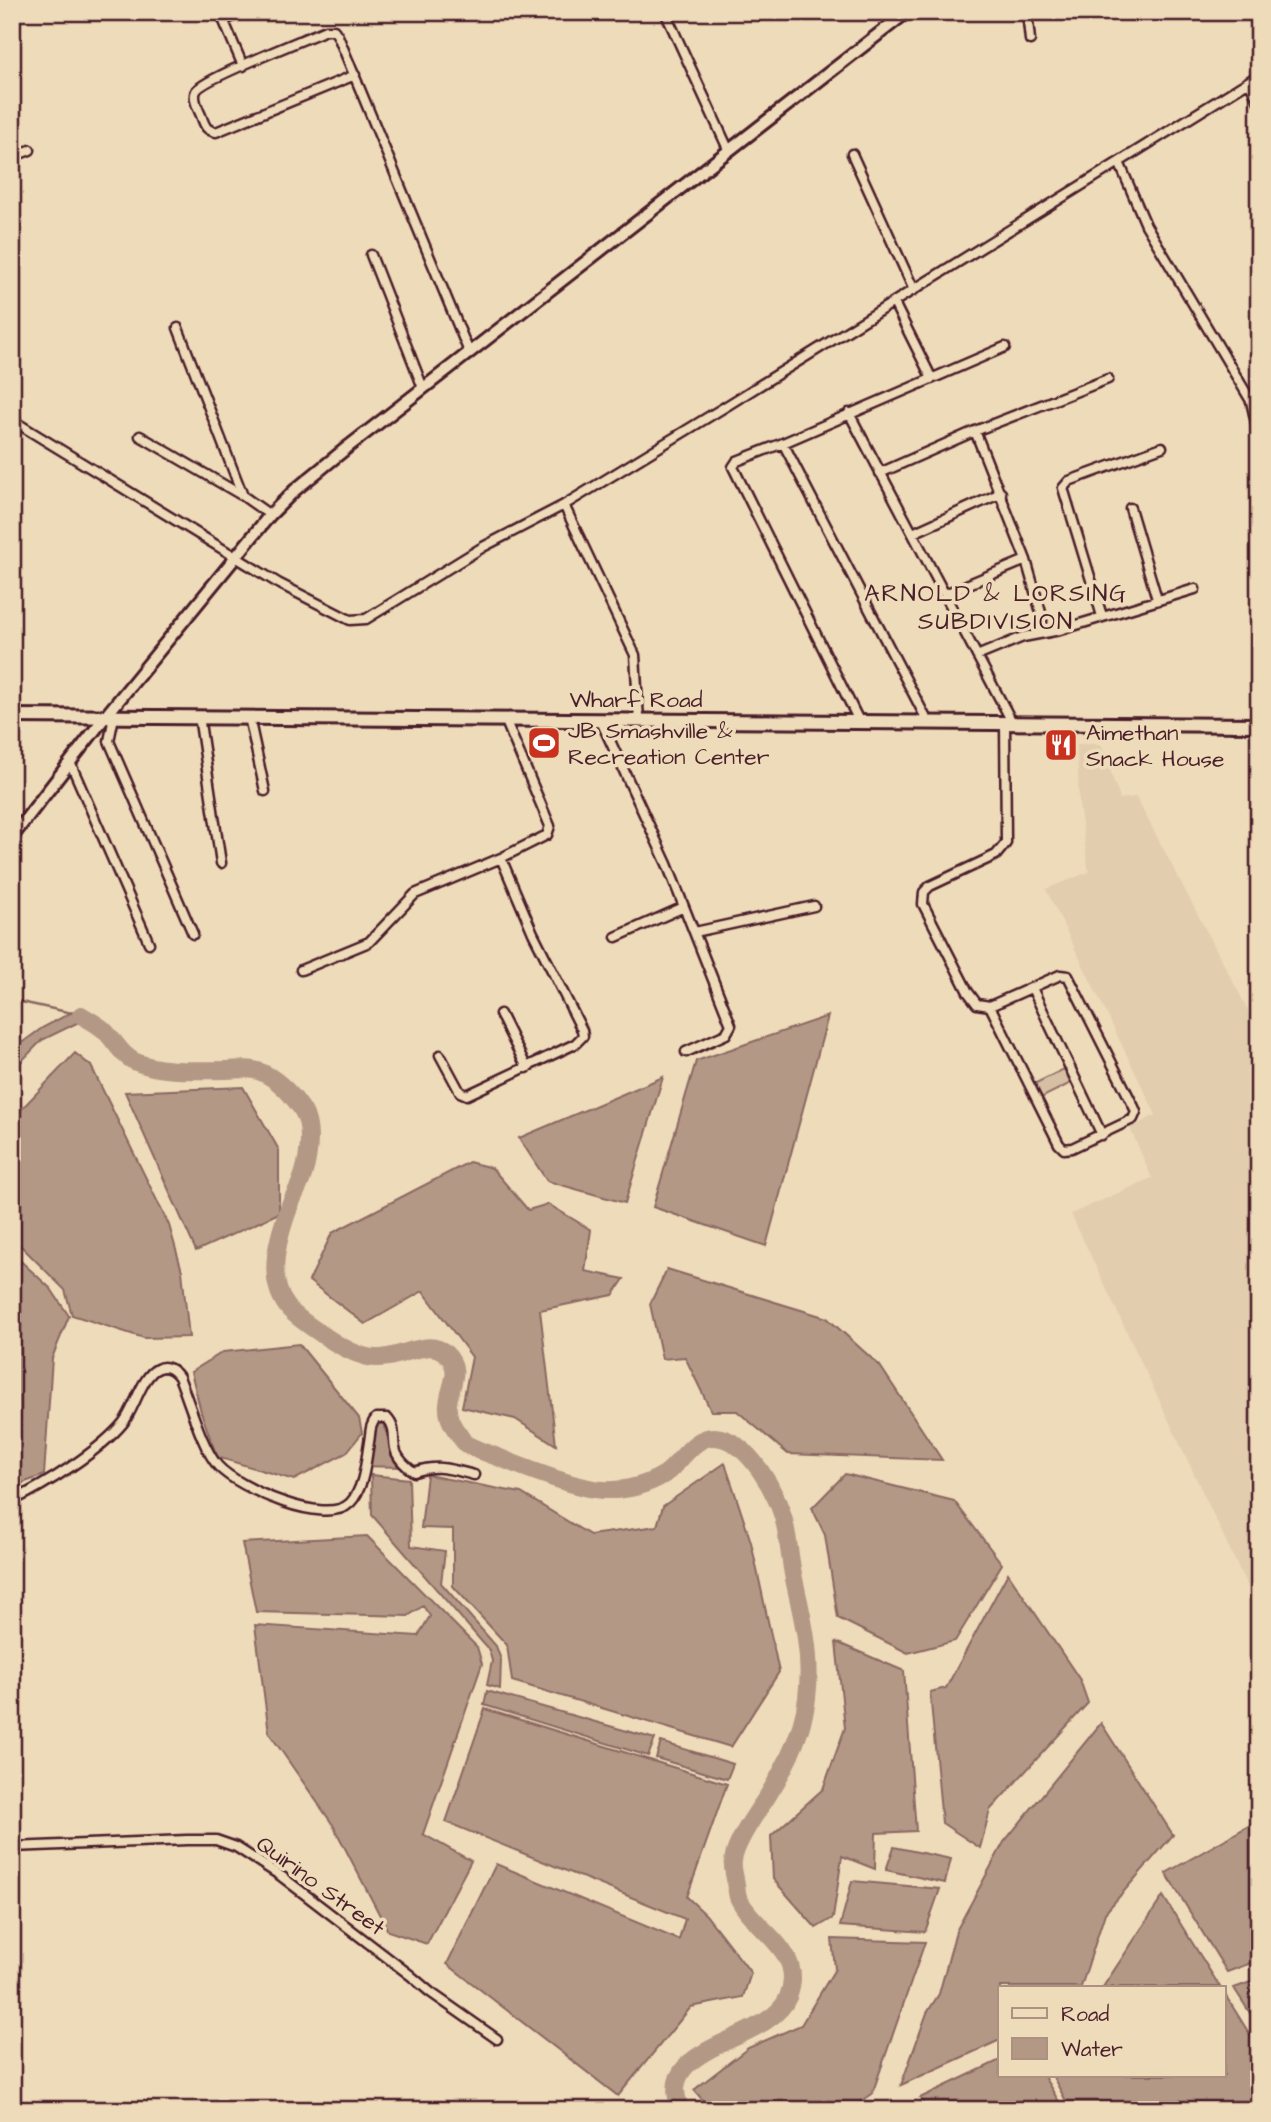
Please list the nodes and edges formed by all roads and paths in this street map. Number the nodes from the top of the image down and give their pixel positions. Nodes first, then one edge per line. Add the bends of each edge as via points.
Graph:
1 (241, 12) edge
2 (665, 12) edge
3 (906, 12) edge
4 (1027, 12) edge
5 (222, 17) edge
6 (1030, 40) dead end
7 (243, 66) junction
8 (355, 75) junction
9 (1259, 75) edge
10 (1249, 81) junction
11 (1259, 102) edge
12 (30, 150) dead end
13 (729, 152) junction
14 (852, 153) dead end
15 (12, 157) edge
16 (1119, 162) junction
17 (371, 255) dead end
18 (914, 290) junction
19 (894, 303) junction
20 (178, 328) dead end
21 (1005, 346) dead end
22 (470, 352) junction
23 (931, 377) junction
24 (1108, 379) dead end
25 (423, 388) junction
26 (849, 413) junction
27 (12, 420) edge
28 (975, 431) junction
29 (140, 436) dead end
30 (1259, 436) edge
31 (783, 443) junction
32 (1162, 447) dead end
33 (880, 472) junction
34 (1001, 493) junction
35 (243, 496) junction
36 (564, 505) junction
37 (1130, 508) dead end
38 (270, 514) junction
39 (913, 533) junction
40 (236, 558) junction
41 (1026, 560) junction
42 (1195, 589) dead end
43 (945, 594) junction
44 (1157, 599) junction
45 (1102, 616) junction
46 (1035, 634) junction
47 (977, 656) junction
48 (12, 716) edge
49 (199, 716) junction
50 (110, 717) junction
51 (249, 717) junction
52 (505, 719) junction
53 (600, 719) junction
54 (639, 719) junction
55 (859, 721) junction
56 (928, 722) junction
57 (1008, 722) junction
58 (1259, 725) edge
59 (71, 762) junction
60 (265, 791) dead end
61 (12, 837) edge
62 (501, 858) junction
63 (221, 863) dead end
64 (684, 906) junction
65 (814, 906) dead end
66 (695, 932) junction
67 (193, 934) dead end
68 (616, 937) dead end
69 (149, 943) dead end
70 (301, 970) dead end
71 (1032, 988) junction
72 (990, 1006) junction
73 (500, 1014) dead end
74 (686, 1052) dead end
75 (440, 1055) dead end
76 (527, 1068) junction
77 (1102, 1135) junction
78 (474, 1475) dead end
79 (12, 1501) edge
80 (12, 1847) edge
81 (497, 2039) dead end

1 - 5 street
2 - 13 street
3 - 13 street
4 - 6 street
5 - 7 street
7 - 8 street via 330,30 338,36
7 - 8 street via 197,89 196,102 210,131
8 - 22 street
9 - 10 street
10 - 11 street
10 - 16 street
12 - 15 street
13 - 22 street
14 - 18 street
16 - 18 street
16 - 30 street via 1146,225 1251,401
17 - 25 street
18 - 19 street
19 - 23 street
19 - 36 street
20 - 35 street
21 - 23 street
22 - 25 street
23 - 26 street
24 - 28 street
25 - 38 street
26 - 31 street
26 - 33 street
27 - 40 street
28 - 33 street
28 - 34 street
29 - 35 street
31 - 55 street via 737,461 733,467
31 - 56 street
32 - 45 street via 1069,481 1063,488
33 - 39 street
34 - 39 street
34 - 41 street
35 - 38 street
36 - 40 street via 484,547 374,615 357,620 349,620
36 - 54 street via 635,655
37 - 44 street
38 - 40 street
39 - 43 street
40 - 50 street
41 - 43 street
41 - 46 street via 1042,616
42 - 44 street
43 - 47 street
44 - 45 street
45 - 46 street
46 - 47 street
47 - 57 street
48 - 50 main road, Wharf Road
49 - 50 main road, Wharf Road
49 - 51 main road, Wharf Road
49 - 63 street
50 - 59 street
50 - 67 street via 109,741
51 - 52 main road, Wharf Road
51 - 60 street
52 - 53 main road, Wharf Road
52 - 62 street via 550,831
53 - 54 main road, Wharf Road
53 - 64 street
54 - 55 main road, Wharf Road
55 - 56 main road, Wharf Road
56 - 57 main road, Wharf Road
57 - 58 main road, Wharf Road
57 - 72 street via 1006,843 996,855 930,887 922,897 968,992 977,1004
59 - 61 street
59 - 69 street
62 - 70 street via 415,894 369,942
62 - 76 street via 582,1030 575,1044
64 - 66 street
64 - 68 street
65 - 66 street
66 - 74 street via 731,1028
71 - 72 street
71 - 77 street
71 - 77 street via 1068,976 1134,1107 1133,1119
72 - 77 street via 1061,1147 1072,1148
73 - 76 street
75 - 76 street via 460,1092 467,1096
78 - 79 street via 442,1466 414,1472 398,1460 391,1422 376,1418 370,1425 358,1492 349,1505 336,1511 318,1510 269,1497 218,1466 179,1377 165,1367 150,1374 121,1426 96,1449
80 - 81 street, Quirino Street via 216,1840 236,1847

